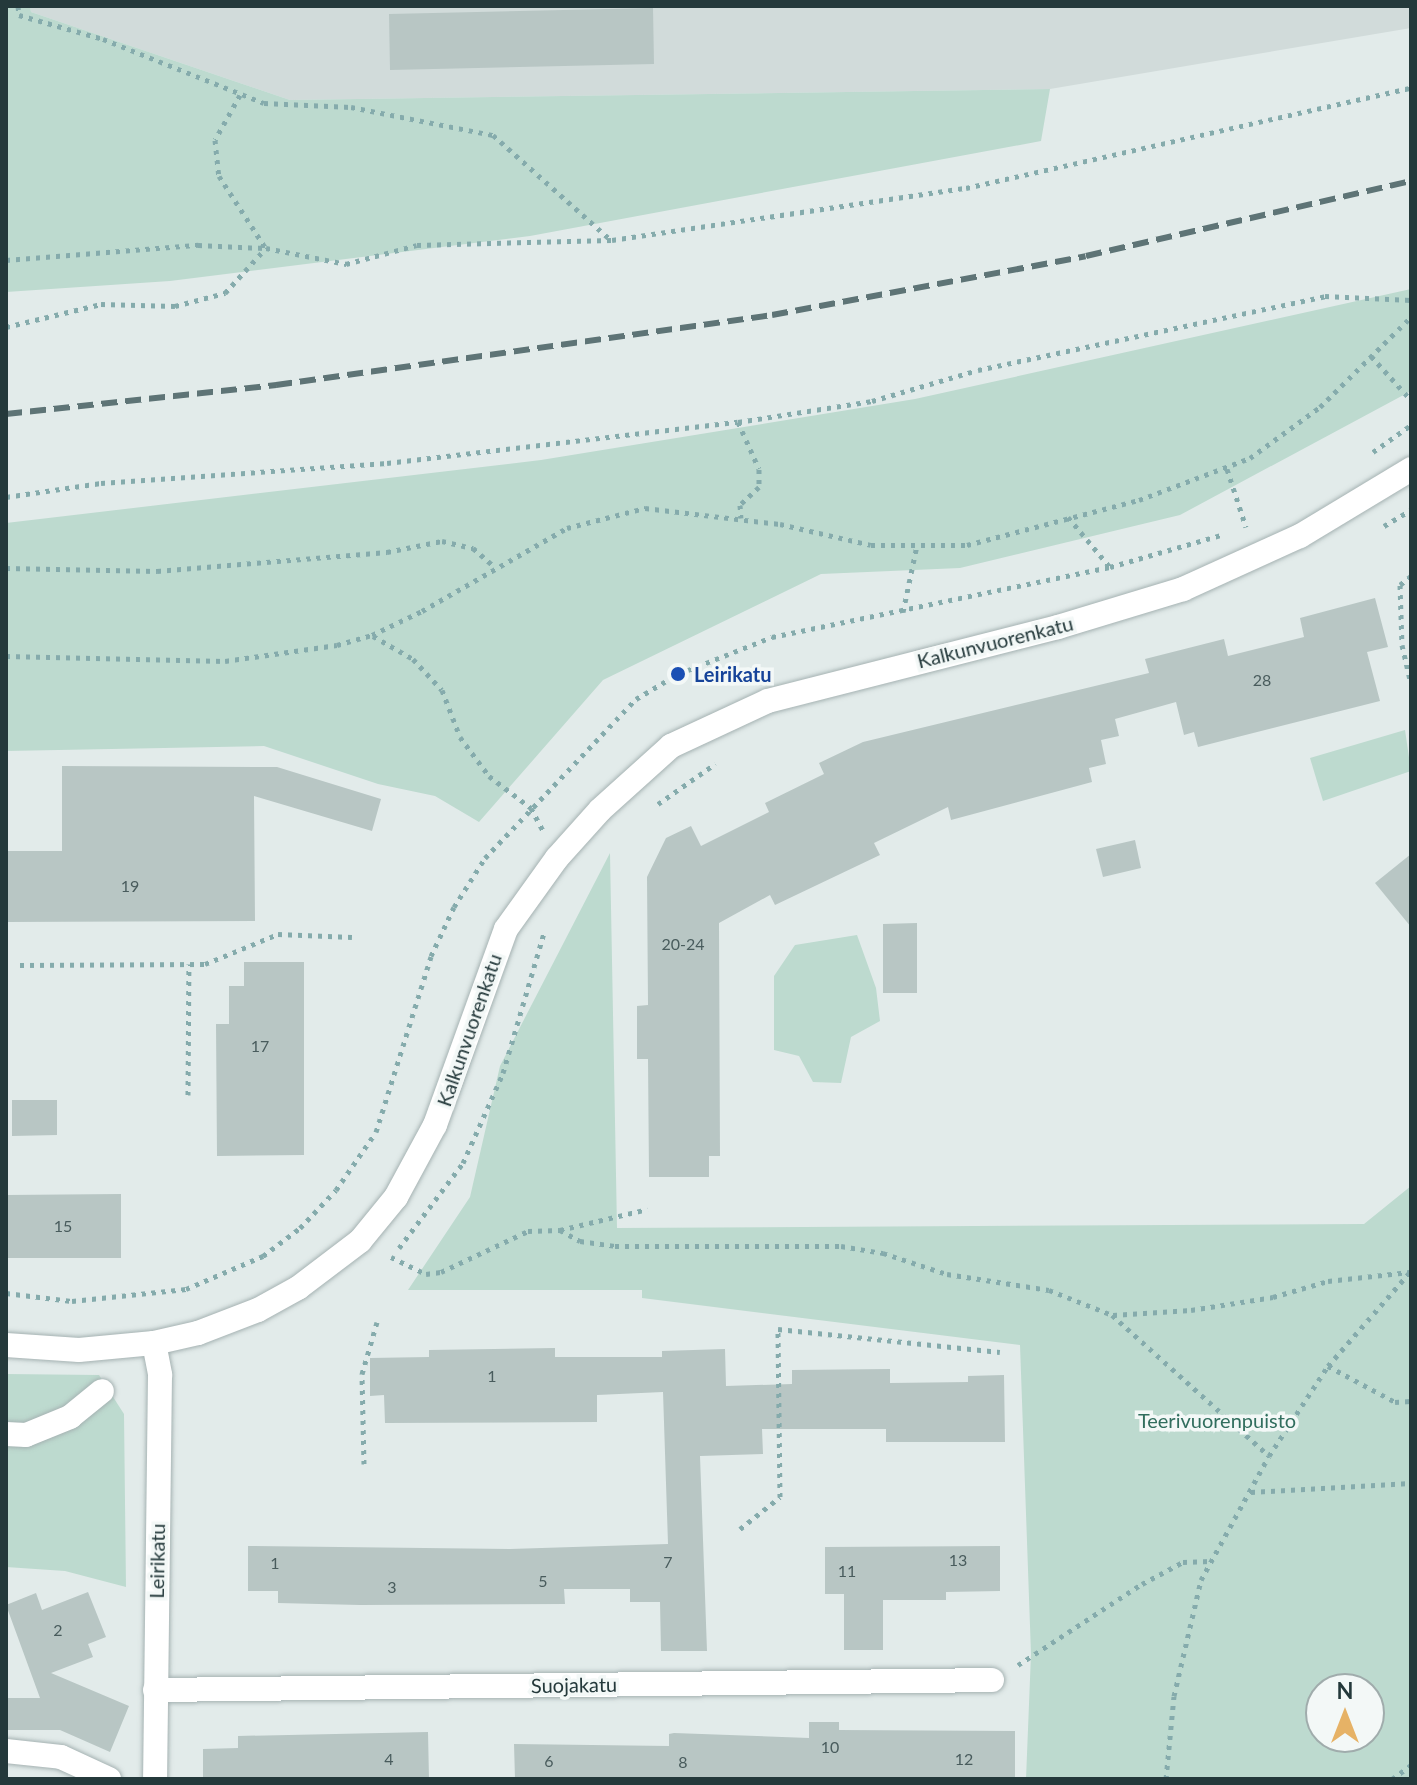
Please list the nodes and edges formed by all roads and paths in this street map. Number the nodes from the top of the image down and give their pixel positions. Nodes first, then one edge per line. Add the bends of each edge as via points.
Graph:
1 (18, 6) edge
2 (1411, 88) edge
3 (240, 95) junction
4 (612, 240) junction
5 (266, 248) junction
6 (6, 260) edge
7 (1411, 300) edge
8 (1411, 317) edge
9 (6, 327) edge
10 (1371, 356) junction
11 (1411, 400) edge
12 (738, 422) junction
13 (1411, 425) edge
14 (1362, 459) dead end
15 (1227, 469) junction
16 (1411, 469) edge
17 (6, 497) edge
18 (1411, 510) edge
19 (1068, 517) junction
20 (741, 518) junction
21 (1257, 521) dead end
22 (1246, 527) junction
23 (1374, 531) dead end
24 (917, 545) junction
25 (495, 567) junction
26 (1110, 567) junction
27 (6, 568) edge
28 (1411, 576) edge
29 (903, 612) junction
30 (372, 635) junction
31 (6, 656) edge
32 (1411, 683) edge
33 (726, 756) dead end
34 (531, 808) junction
35 (647, 813) dead end
36 (546, 927) dead end
37 (352, 937) dead end
38 (189, 964) junction
39 (20, 965) dead end
40 (188, 1095) dead end
41 (648, 1209) dead end
42 (560, 1230) junction
43 (391, 1257) junction
44 (381, 1266) dead end
45 (1410, 1272) edge
46 (6, 1293) edge
47 (1112, 1315) junction
48 (377, 1322) dead end
49 (154, 1343) junction
50 (6, 1345) edge
51 (1000, 1352) dead end
52 (1328, 1366) junction
53 (102, 1391) dead end
54 (1411, 1401) edge
55 (6, 1434) edge
56 (1269, 1456) junction
57 (364, 1464) dead end
58 (1411, 1483) edge
59 (1250, 1492) junction
60 (740, 1529) dead end
61 (1212, 1561) junction
62 (992, 1680) joint
63 (155, 1690) junction
64 (6, 1751) edge
65 (1411, 1765) edge
66 (109, 1779) edge
67 (155, 1779) edge
68 (1166, 1779) edge
69 (1392, 1779) edge

1 - 3 path via 19,15 103,39
2 - 4 path via 966,188
3 - 4 path via 264,103 351,107 493,135
3 - 5 path via 215,140 219,176
4 - 5 path via 417,245 346,264
5 - 6 path via 198,245
5 - 9 path via 225,293 175,306 101,304
7 - 12 path via 1325,296 978,370 872,401
8 - 10 path
10 - 11 path
10 - 15 path via 1287,435
12 - 17 path via 387,463 126,481
12 - 20 path via 759,469 759,487 740,505
13 - 14 path
15 - 19 path via 1139,500
15 - 22 path
16 - 49 street, Kalkunvuorenkatu via 1300,536 1183,589 1058,627 797,692 671,746 600,810 506,929 435,1125 381,1219 316,1277 258,1310
18 - 23 path
19 - 24 path via 967,545
19 - 26 path
20 - 24 path via 871,545
20 - 25 path via 645,508 601,516
21 - 22 path
22 - 26 path
24 - 29 path
25 - 27 path via 473,548 442,541 387,552 157,571
25 - 30 path
26 - 29 path
28 - 32 path via 1400,585 1402,645
29 - 34 path via 772,637 678,674 636,699
30 - 31 path via 225,661
30 - 34 path via 413,659 442,690 460,737 489,776
33 - 35 path
34 - 46 path via 485,858 440,929 376,1132 336,1190 300,1228 263,1256 186,1289 84,1301
36 - 43 path via 503,1073 463,1163
37 - 38 path via 278,934 205,964
38 - 39 path
38 - 40 path
41 - 42 path
42 - 43 path via 528,1231 441,1272 426,1274
42 - 47 path via 580,1241 615,1246 841,1246 947,1274 1049,1290
43 - 44 path
45 - 47 path via 1328,1281 1273,1297 1191,1310
45 - 52 path
47 - 56 path
48 - 57 path via 362,1374
49 - 50 street, Kalkunvuorenkatu via 79,1350
49 - 63 street, Leirikatu via 160,1375
51 - 60 path via 778,1329 780,1497
52 - 54 path via 1395,1402
52 - 56 path
53 - 55 street via 70,1417 26,1435
56 - 59 path
58 - 59 path
59 - 61 path
61 - 62 path via 1183,1562 1142,1584
61 - 68 path via 1188,1625
62 - 63 street, Suojakatu
63 - 67 street, Leirikatu
64 - 66 street via 61,1757
65 - 69 path

